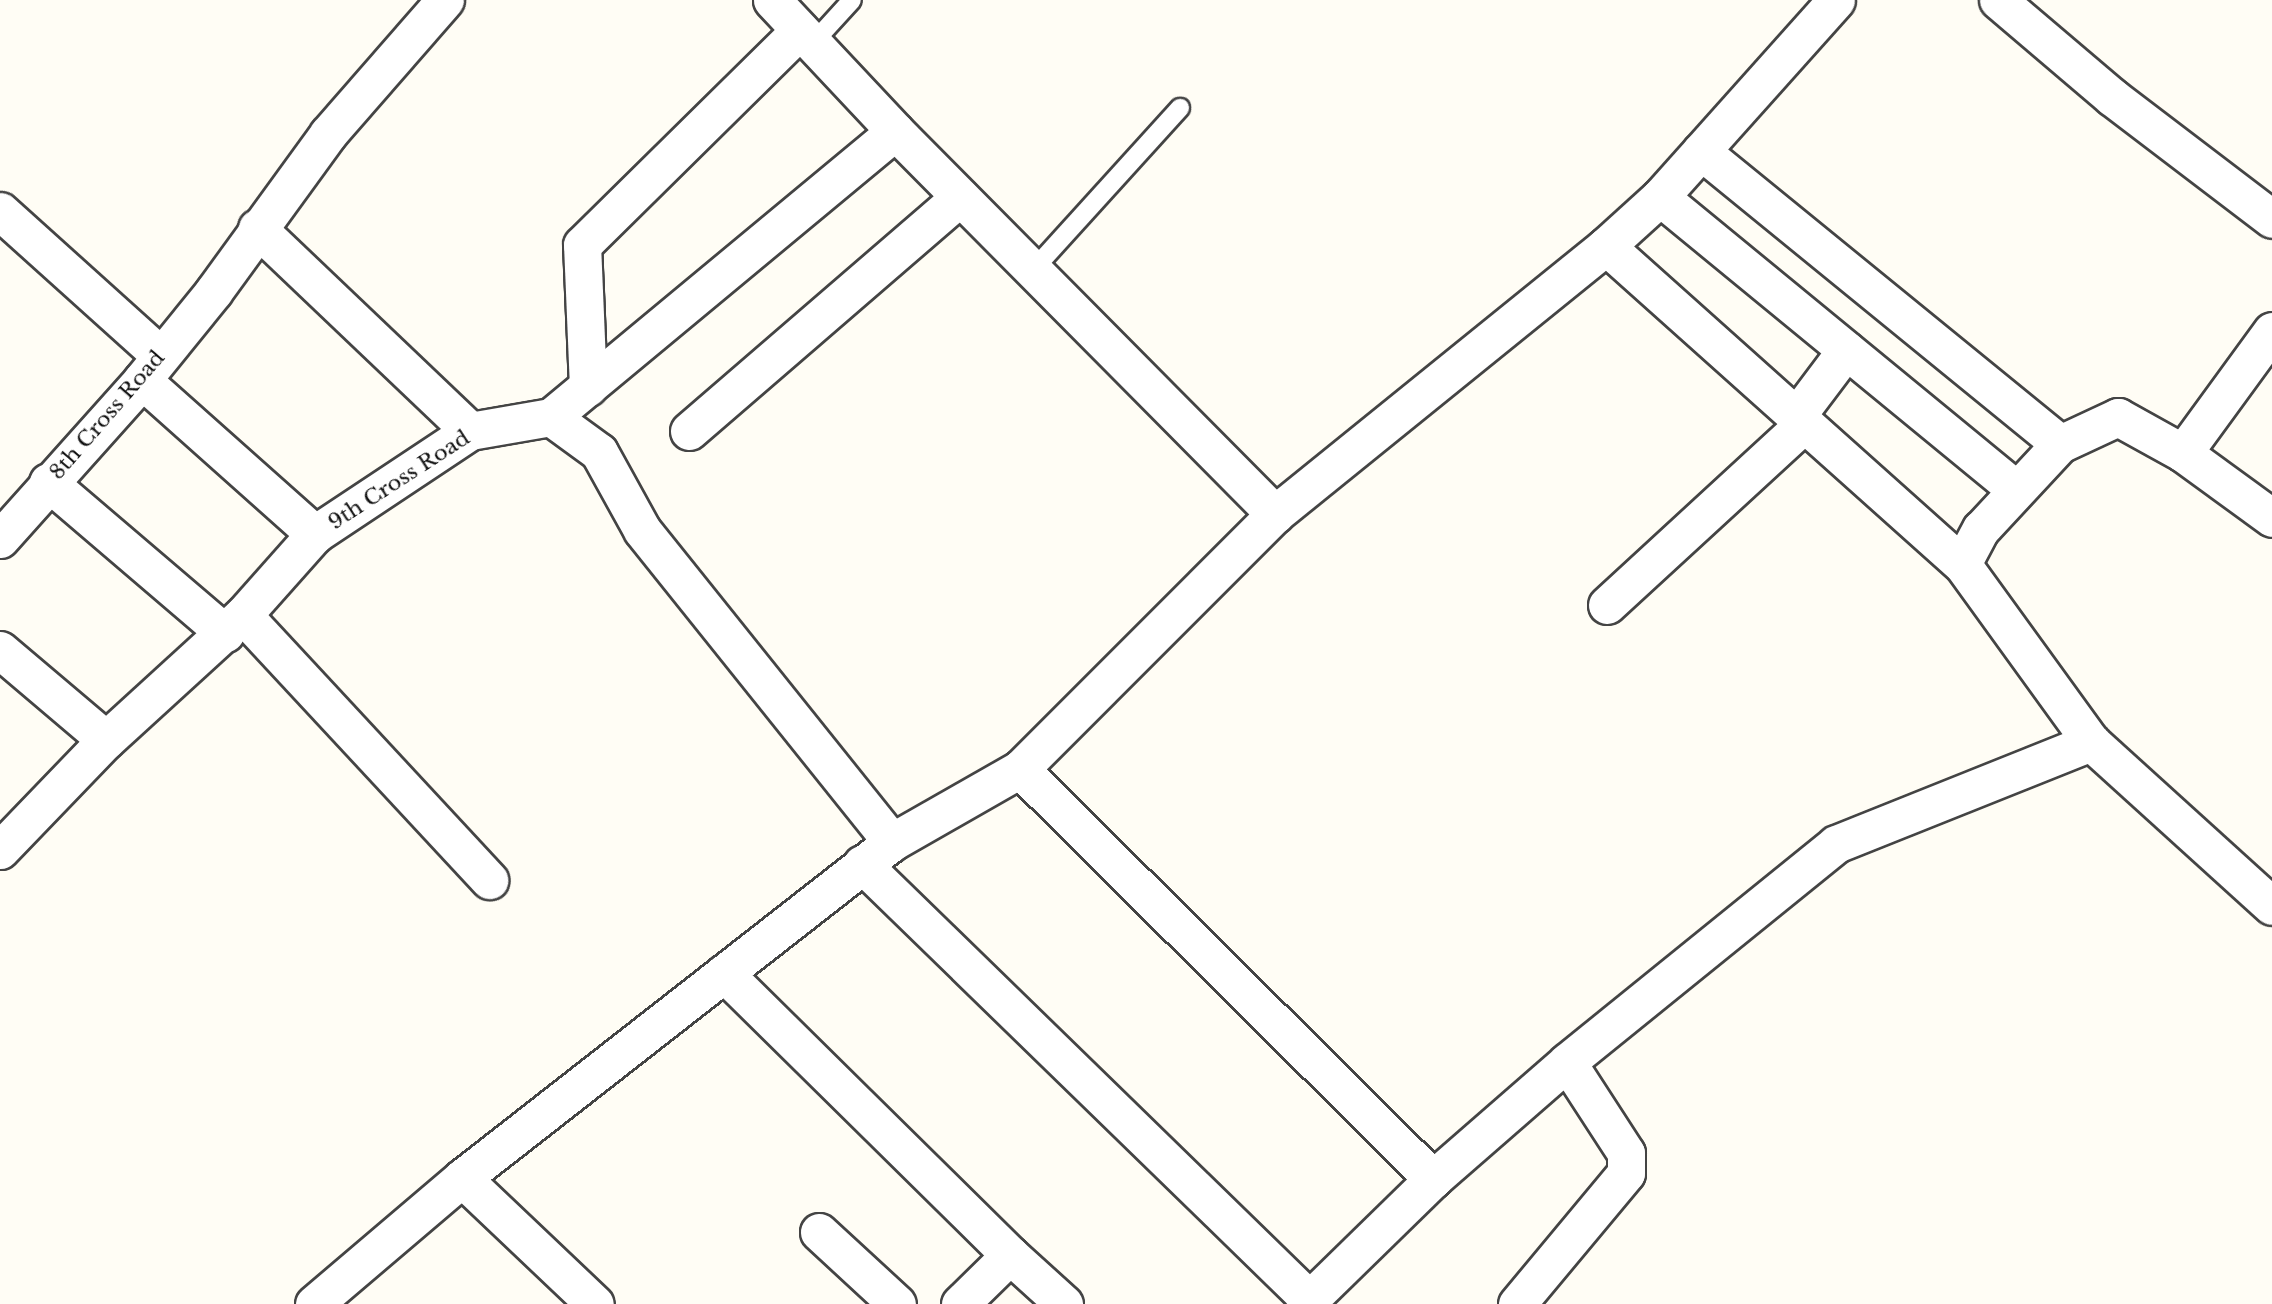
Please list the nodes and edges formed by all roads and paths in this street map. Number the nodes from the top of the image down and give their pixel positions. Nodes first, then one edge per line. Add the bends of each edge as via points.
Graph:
1 (445, 0) edge
2 (772, 0) edge
3 (852, 0) edge
4 (1836, 0) edge
5 (1998, 0) edge
6 (806, 37) junction
7 (1180, 108) dead end
8 (895, 131) junction
9 (1701, 151) junction
10 (960, 197) junction
11 (1660, 197) junction
12 (0, 211) edge
13 (2272, 219) edge
14 (257, 228) junction
15 (1606, 246) junction
16 (1033, 270) junction
17 (2272, 331) edge
18 (1846, 350) junction
19 (151, 367) junction
20 (588, 387) junction
21 (551, 417) junction
22 (1799, 421) junction
23 (470, 431) junction
24 (689, 431) dead end
25 (2060, 443) junction
26 (2183, 453) junction
27 (48, 482) junction
28 (2015, 489) junction
29 (1275, 514) junction
30 (2272, 519) edge
31 (315, 534) junction
32 (0, 539) edge
33 (1962, 564) junction
34 (1607, 605) dead end
35 (234, 624) junction
36 (2, 656) edge
37 (106, 740) junction
38 (2091, 742) junction
39 (1020, 769) junction
40 (891, 842) junction
41 (0, 850) edge
42 (862, 864) junction
43 (489, 880) dead end
44 (2272, 906) edge
45 (724, 973) junction
46 (1567, 1062) junction
47 (462, 1178) junction
48 (1433, 1179) junction
49 (819, 1232) dead end
50 (1010, 1255) junction
51 (1307, 1302) edge
52 (315, 1304) edge
53 (595, 1304) edge
54 (897, 1304) edge
55 (960, 1304) edge
56 (1063, 1304) edge
57 (1517, 1304) edge

1 - 14 street, 8th Cross Road via 349,107
2 - 6 street
3 - 6 lane
4 - 9 street
5 - 13 street via 2112,97
6 - 8 street
6 - 20 street via 582,245
7 - 16 lane
8 - 10 street
8 - 20 street
9 - 11 street
9 - 25 street
10 - 16 street
10 - 24 street
11 - 15 street
11 - 18 street
12 - 19 street
14 - 19 street, 8th Cross Road via 214,291
14 - 23 street
15 - 22 street
15 - 29 street
16 - 29 street
17 - 26 street
18 - 22 street
18 - 28 street
19 - 27 street, 8th Cross Road
19 - 31 street
20 - 21 street
21 - 23 street, 9th Cross Road
21 - 40 street via 599,452 642,530
22 - 33 street
22 - 34 street
23 - 31 street, 9th Cross Road
25 - 26 street via 2118,416
25 - 28 street
26 - 30 street
27 - 32 street, 8th Cross Road
27 - 35 street
28 - 33 street via 1980,529
29 - 39 street
31 - 35 street, 9th Cross Road
33 - 38 street
35 - 37 street, 9th Cross Road
35 - 43 street
36 - 37 street
37 - 41 street, 9th Cross Road
38 - 44 street
38 - 46 street via 1836,844
39 - 40 street
39 - 48 street
40 - 42 street
42 - 45 street
42 - 51 street
45 - 47 street
45 - 50 street
46 - 48 street
46 - 57 street via 1626,1153 1626,1173
47 - 52 street
47 - 53 street
48 - 51 street
49 - 54 street
50 - 55 street
50 - 56 street

